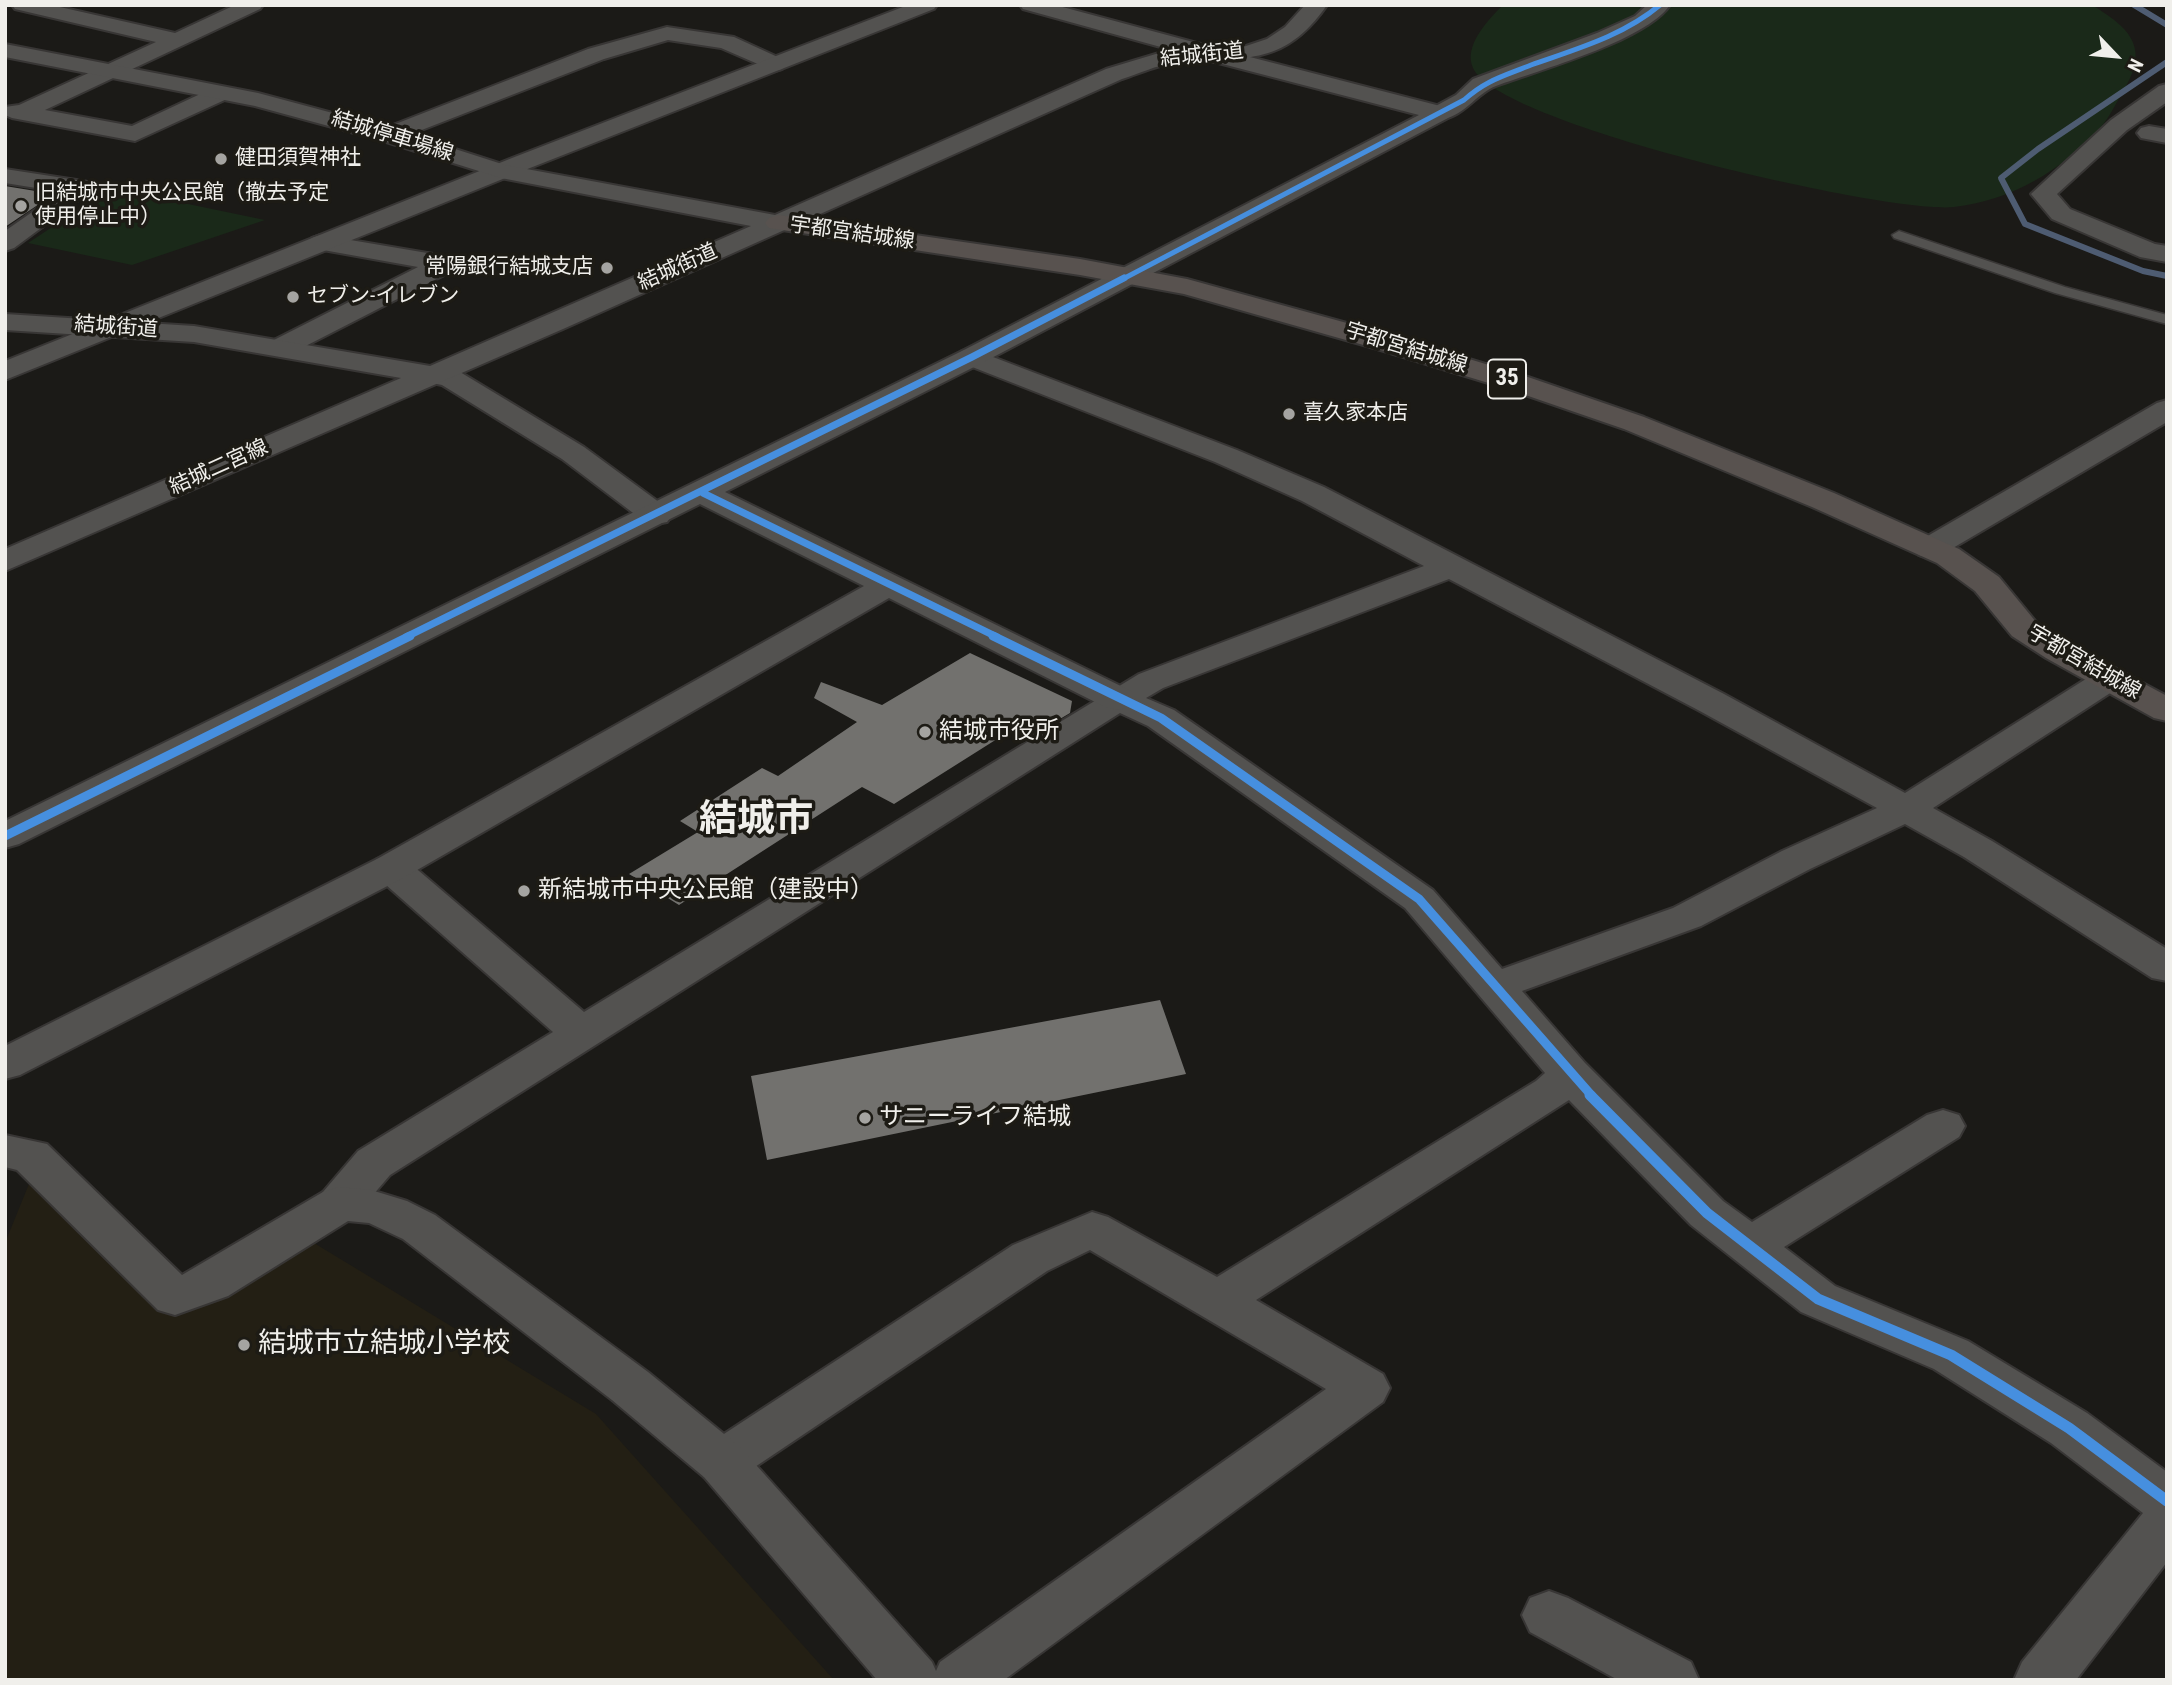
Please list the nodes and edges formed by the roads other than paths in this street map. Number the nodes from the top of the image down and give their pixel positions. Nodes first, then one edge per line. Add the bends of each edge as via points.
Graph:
1 (22, 5) edge
2 (253, 5) edge
3 (927, 5) edge
4 (1030, 5) edge
5 (1317, 5) edge
6 (1660, 5) edge
7 (177, 40) junction
8 (5, 50) edge
9 (1215, 55) junction
10 (774, 64) junction
11 (110, 72) junction
12 (2167, 91) edge
13 (221, 93) junction
14 (13, 111) edge
15 (1440, 113) junction
16 (388, 135) junction
17 (501, 171) junction
18 (5, 176) edge
19 (778, 223) junction
20 (1899, 235) dead end
21 (5, 243) edge
22 (321, 243) junction
23 (2167, 254) edge
24 (1128, 275) junction
25 (2167, 320) edge
26 (5, 322) edge
27 (114, 327) junction
28 (280, 348) junction
29 (972, 357) junction
30 (5, 371) edge
31 (432, 375) junction
32 (2167, 409) edge
33 (702, 493) junction
34 (656, 515) junction
35 (1930, 548) junction
36 (5, 561) edge
37 (1451, 567) junction
38 (890, 585) junction
39 (2109, 679) junction
40 (1118, 699) junction
41 (2167, 710) edge
42 (1906, 809) junction
43 (5, 836) edge
44 (391, 869) junction
45 (2167, 968) edge
46 (1493, 987) junction
47 (581, 1033) junction
48 (5, 1065) edge
49 (1570, 1073) junction
50 (1943, 1126) dead end
51 (5, 1151) edge
52 (339, 1203) junction
53 (1750, 1245) junction
54 (1217, 1300) junction
55 (722, 1462) junction
56 (2167, 1501) edge
57 (2167, 1522) edge
58 (1549, 1615) dead end
59 (912, 1680) edge
60 (960, 1680) edge
61 (1671, 1680) edge
62 (2042, 1680) edge

1 - 7 street
2 - 7 street
3 - 10 street
4 - 9 street
5 - 9 street, 結城街道 via 1275,44
6 - 15 street via 1642,20 1605,38 1480,84 1464,100
7 - 11 street
8 - 11 street, 結城停車場線
9 - 15 street
9 - 19 street, 結城街道 via 1169,57 1114,74
10 - 16 street via 726,42 667,33 596,54
10 - 17 street
11 - 13 street, 結城停車場線
11 - 14 street
12 - 23 street via 2119,125 2043,194 2060,214
13 - 14 street via 135,134
13 - 16 street, 結城停車場線
15 - 24 street
16 - 17 street, 結城停車場線
17 - 19 street, 結城停車場線
17 - 22 street
18 - 21 street via 83,188
19 - 24 main road, 宇都宮結城線 / 35
19 - 31 street, 結城街道
20 - 25 lane via 2060,290
22 - 27 street
22 - 28 street via 445,264
24 - 29 street
24 - 35 main road, 宇都宮結城線 / 35 via 1264,308 1518,383 1634,423
26 - 27 street, 結城街道
27 - 28 street, 結城街道
27 - 30 street
28 - 31 street, 結城街道
29 - 33 street
29 - 37 street via 1263,472
31 - 34 street via 450,378 573,453
31 - 36 street, 結城二宮線
32 - 35 street
33 - 34 street
33 - 38 street
34 - 43 street
35 - 39 main road, 宇都宮結城線 / 35 via 1979,576 2024,629
37 - 40 street via 1151,681
37 - 42 street
38 - 40 street
38 - 44 street
39 - 41 main road, 宇都宮結城線 / 35
39 - 42 street
40 - 46 street via 1161,718 1419,900
40 - 47 street
42 - 45 street
42 - 46 street via 1687,918
44 - 47 street
44 - 48 street
46 - 49 street
47 - 52 street via 374,1163
49 - 53 street via 1707,1213
49 - 54 street via 1550,1092
50 - 53 street
51 - 52 street via 32,1156 175,1297 211,1283
52 - 55 street via 384,1208 419,1227 630,1386
53 - 56 street via 1818,1299 1951,1354 2069,1428
54 - 55 street via 1092,1229 1030,1258
54 - 60 street via 1364,1388
55 - 59 street
57 - 62 street
58 - 61 street

